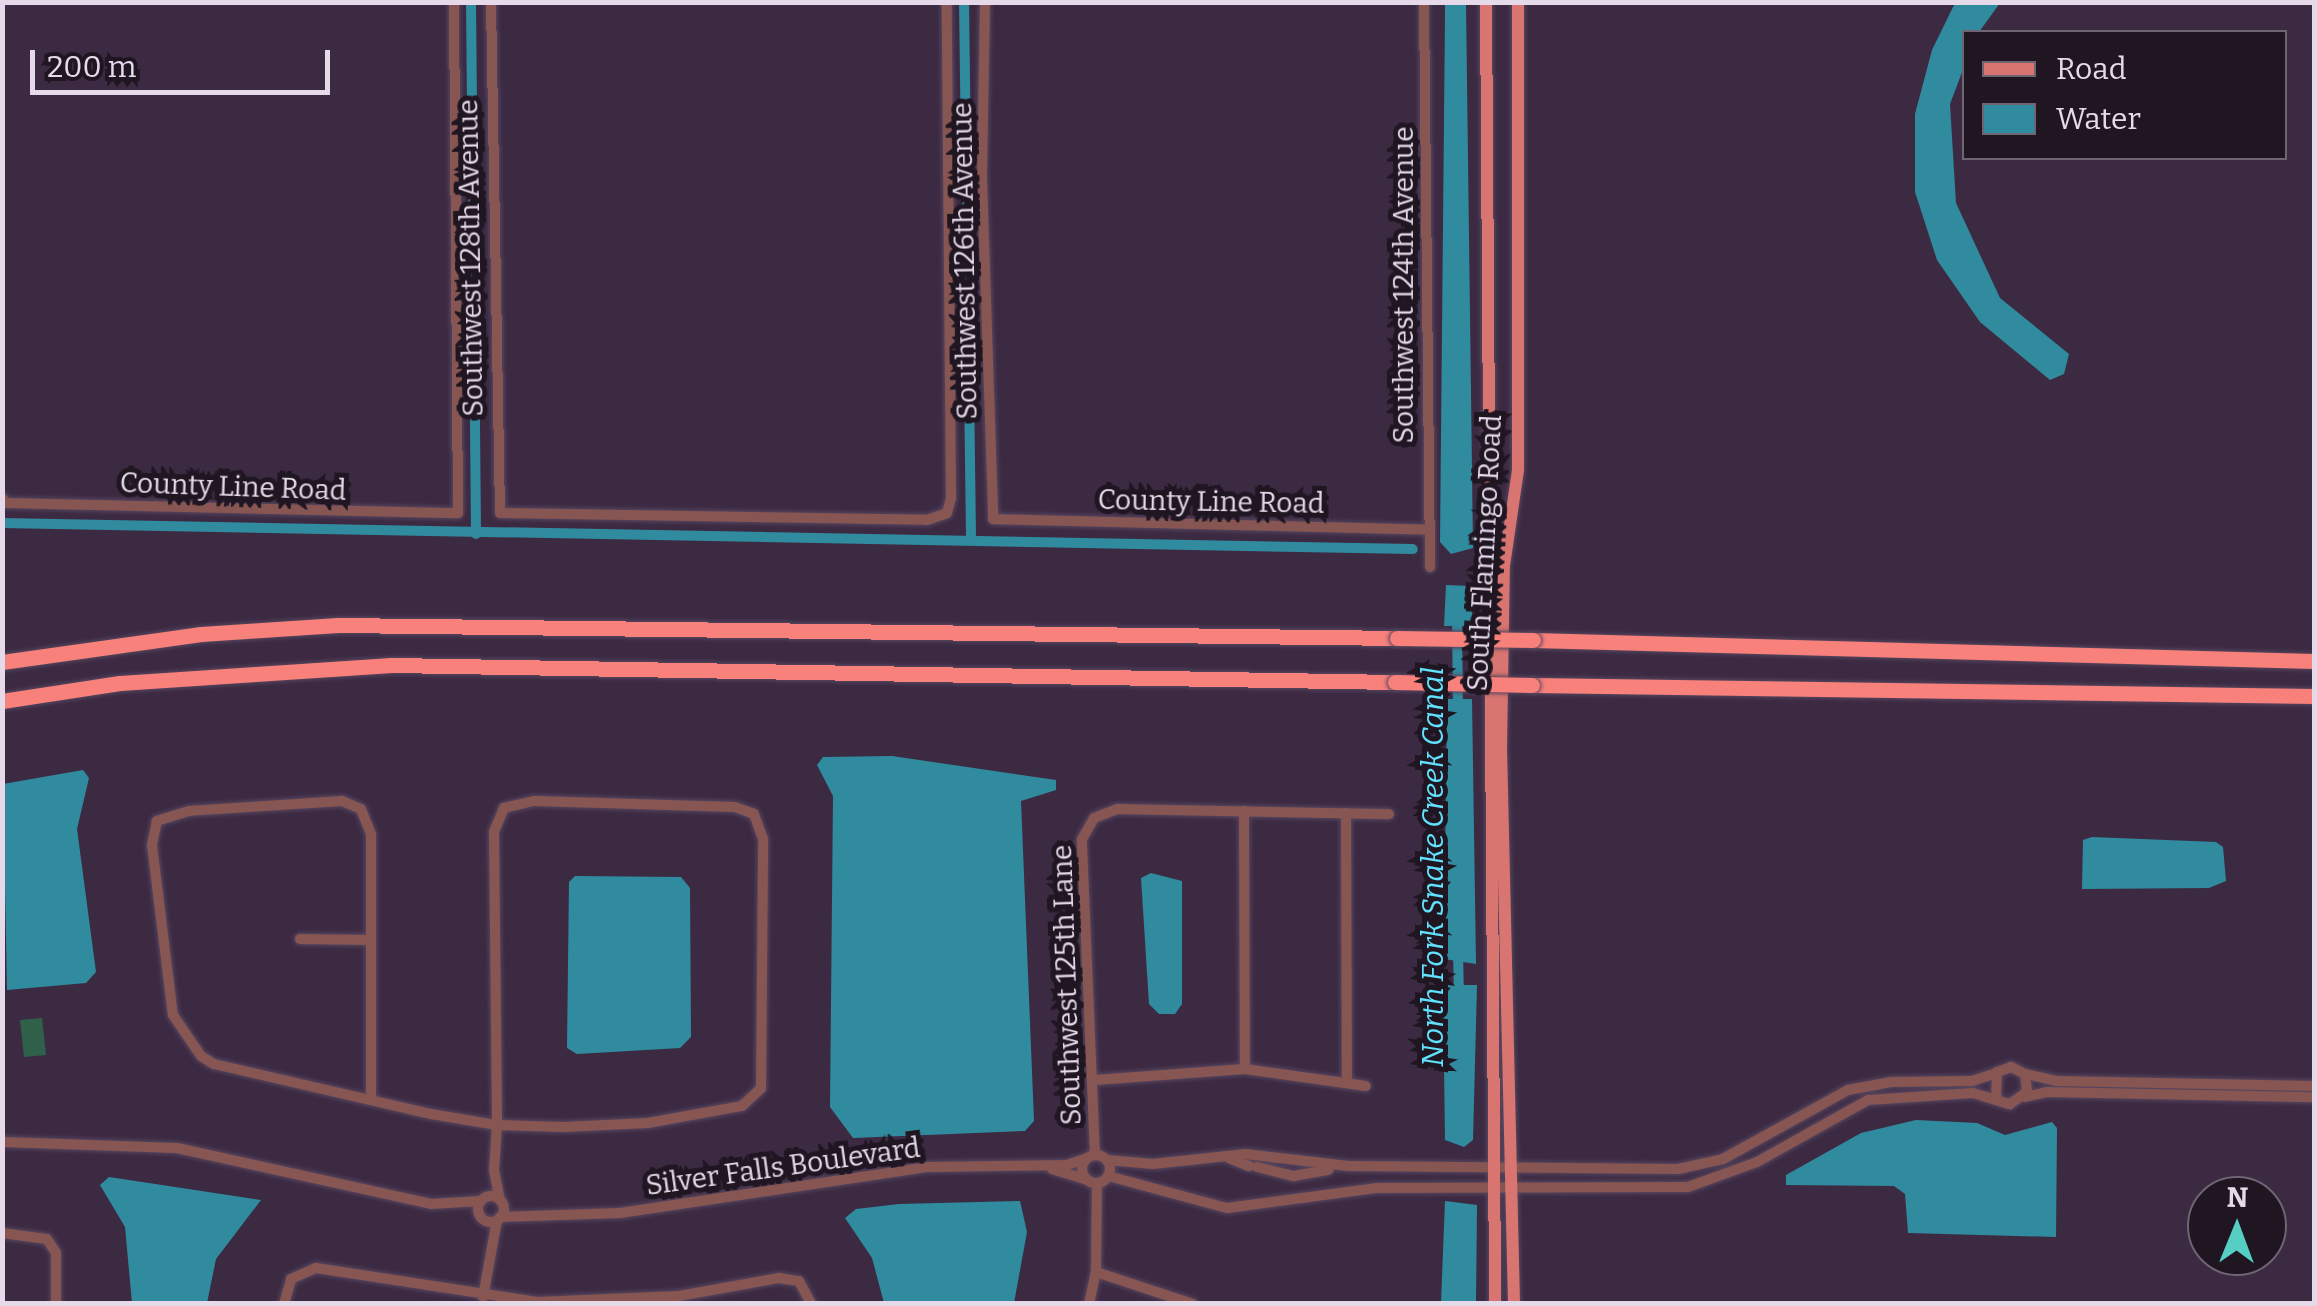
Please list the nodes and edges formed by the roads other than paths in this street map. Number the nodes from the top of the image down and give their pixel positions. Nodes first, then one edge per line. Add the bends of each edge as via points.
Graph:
1 (454, 2) edge
2 (491, 2) edge
3 (947, 2) edge
4 (985, 2) edge
5 (1424, 2) edge
6 (1486, 2) edge
7 (1518, 2) edge
8 (4, 501) edge
9 (458, 513) joint
10 (947, 513) joint
11 (993, 519) joint
12 (1428, 530) junction
13 (1430, 567) dead end
14 (2314, 661) edge
15 (2, 662) edge
16 (2314, 696) edge
17 (2, 701) edge
18 (1244, 812) junction
19 (1346, 814) junction
20 (1388, 814) dead end
21 (300, 939) dead end
22 (371, 940) junction
23 (1245, 1069) junction
24 (1997, 1072) junction
25 (2024, 1074) junction
26 (1095, 1080) junction
27 (1347, 1084) junction
28 (1366, 1086) dead end
29 (2314, 1086) edge
30 (1830, 1096) junction
31 (2314, 1097) edge
32 (1996, 1098) junction
33 (2024, 1098) junction
34 (371, 1100) junction
35 (1839, 1112) junction
36 (497, 1125) junction
37 (2, 1142) edge
38 (1091, 1156) junction
39 (1230, 1158) junction
40 (1108, 1160) junction
41 (1494, 1165) junction
42 (1042, 1166) junction
43 (1348, 1166) junction
44 (1512, 1166) junction
45 (494, 1170) junction
46 (1108, 1176) junction
47 (1093, 1181) junction
48 (1494, 1188) junction
49 (1512, 1188) junction
50 (482, 1200) junction
51 (501, 1202) junction
52 (451, 1206) junction
53 (530, 1212) junction
54 (481, 1217) junction
55 (498, 1219) junction
56 (2, 1233) edge
57 (488, 1245) junction
58 (1096, 1272) junction
59 (483, 1297) junction
60 (680, 1300) edge
61 (56, 1304) edge
62 (284, 1304) edge
63 (811, 1304) edge
64 (1089, 1304) edge
65 (1193, 1304) edge
66 (1495, 1304) edge
67 (1514, 1304) edge

1 - 9 street, Southwest 128th Avenue
2 - 10 street, Southwest 128th Avenue via 500,513 927,520
3 - 10 street, Southwest 126th Avenue
4 - 11 street, Southwest 126th Avenue via 982,179
5 - 12 street, Southwest 124th Avenue
6 - 41 main road, South Flamingo Road
7 - 44 main road, South Flamingo Road via 1518,470 1504,566 1501,749
8 - 9 street, County Line Road
11 - 12 street, County Line Road
12 - 13 street, Southwest 124th Avenue
14 - 15 highway, bridge via 1533,640 338,625 201,634
16 - 17 highway, bridge via 391,666 120,682
18 - 19 street
18 - 23 street
18 - 26 street, Southwest 125th Lane via 1118,809 1094,818 1082,839
19 - 20 street
19 - 27 street
21 - 22 street
22 - 34 street
22 - 34 street via 371,834 360,809 342,801 170,813 157,821 152,845 173,1014 190,1048 214,1064
23 - 26 street
23 - 27 street
24 - 25 street via 2011,1067
24 - 30 street via 1972,1081 1878,1083
24 - 32 street
25 - 29 street via 2056,1081
25 - 33 street
26 - 38 street, Southwest 125th Lane
27 - 28 street
30 - 35 street
30 - 44 street via 1734,1153 1696,1167
31 - 33 street via 2046,1092
32 - 33 street via 2010,1104
32 - 35 street via 1893,1094
34 - 36 street
35 - 49 street via 1707,1183
36 - 36 street via 494,832 504,808 534,800 735,806 754,814 763,840 761,1088 742,1106 648,1123
36 - 45 street
37 - 52 street via 177,1148
38 - 40 street
38 - 42 street, Silver Falls Boulevard
38 - 47 street via 1082,1168
39 - 40 street via 1130,1166
39 - 43 street via 1245,1154
39 - 43 street via 1294,1176
40 - 46 street
41 - 43 street
41 - 44 street
41 - 48 main road, South Flamingo Road
42 - 47 street, Silver Falls Boulevard
42 - 53 street, Silver Falls Boulevard via 910,1170 620,1213
44 - 49 main road, South Flamingo Road
45 - 50 street
45 - 51 street
46 - 47 street
46 - 48 street via 1227,1208 1376,1188
47 - 58 street
48 - 49 street
48 - 66 main road, South Flamingo Road
49 - 67 main road, South Flamingo Road
50 - 51 street, Silver Falls Boulevard
50 - 52 street
50 - 54 street
51 - 53 street, Silver Falls Boulevard
51 - 55 street
52 - 54 street
53 - 55 street, Silver Falls Boulevard
54 - 55 street, Silver Falls Boulevard
54 - 57 street
55 - 57 street
56 - 61 street via 47,1239 56,1253
57 - 59 street
58 - 64 street
58 - 65 street
59 - 60 street
59 - 62 street via 316,1268 300,1272
60 - 63 street via 800,1280

